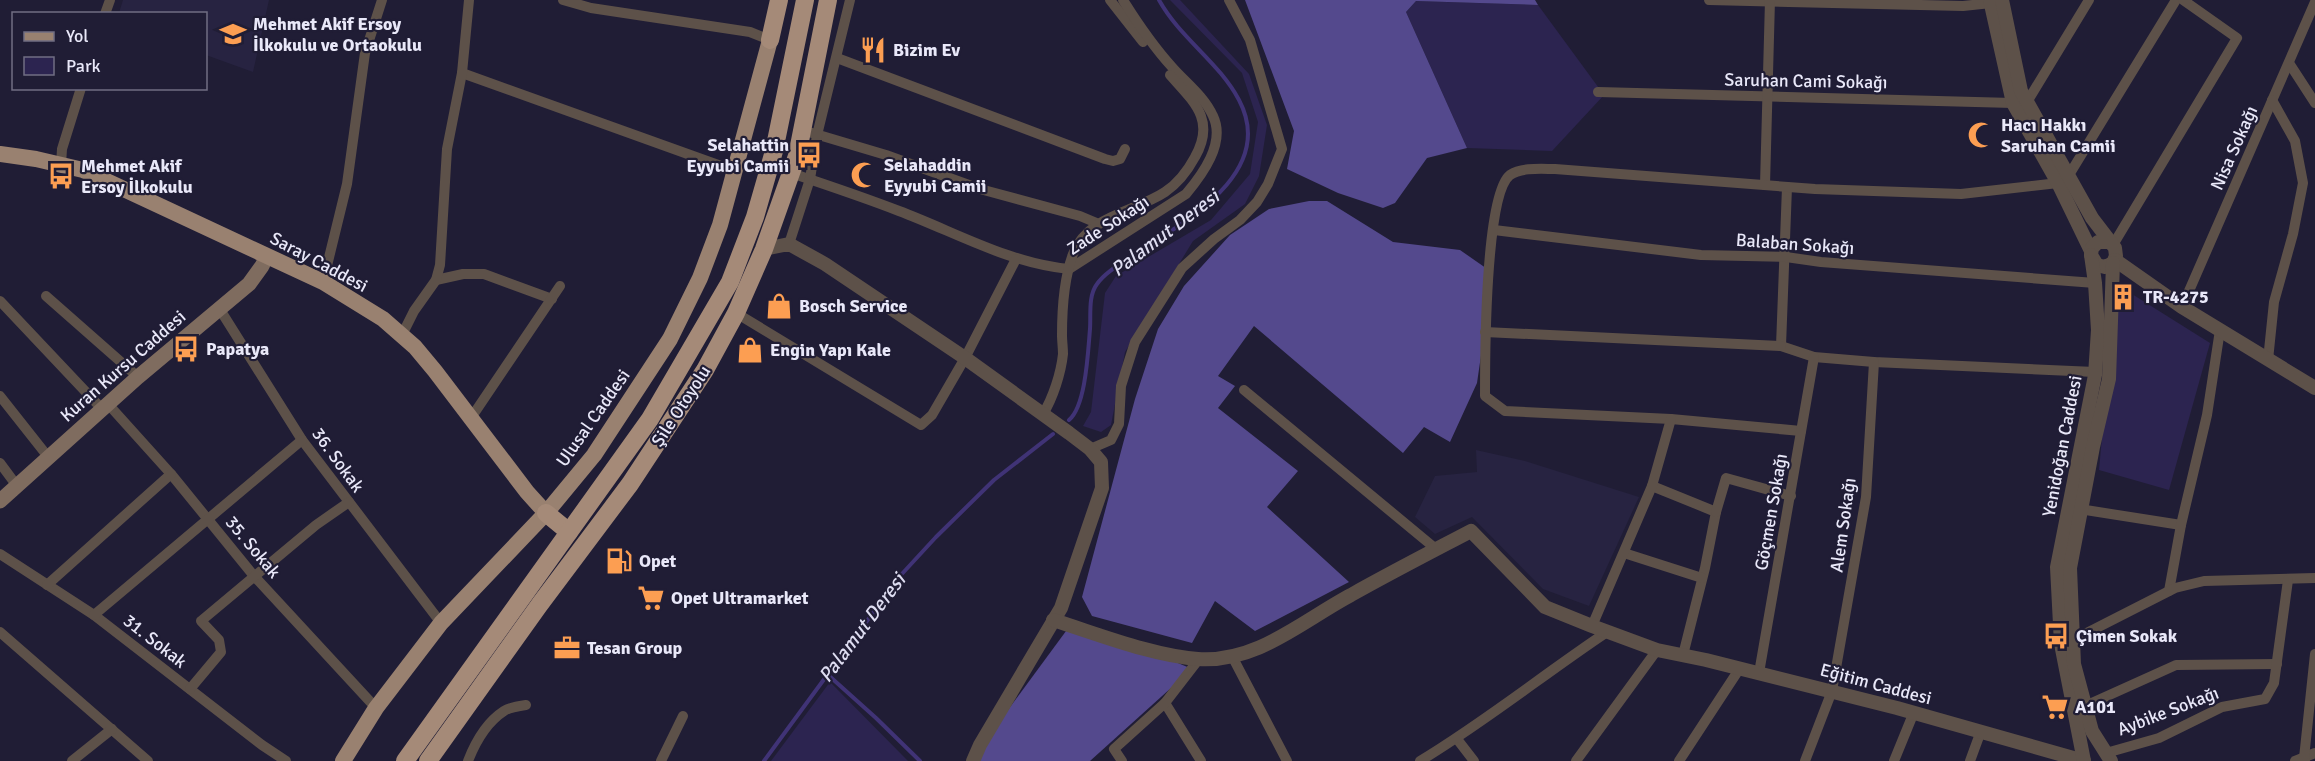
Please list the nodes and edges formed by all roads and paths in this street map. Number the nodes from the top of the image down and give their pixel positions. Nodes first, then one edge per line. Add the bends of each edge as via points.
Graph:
1 (382, 0) edge
2 (469, 0) edge
3 (563, 0) edge
4 (779, 0) edge
5 (805, 0) edge
6 (828, 0) edge
7 (850, 0) edge
8 (1110, 0) edge
9 (1123, 0) edge
10 (1229, 0) edge
11 (1709, 0) edge
12 (2089, 0) edge
13 (2176, 0) edge
14 (2183, 0) edge
15 (1770, 1) edge
16 (1998, 1) edge
17 (2315, 2) edge
18 (2310, 28) edge
19 (770, 40) junction
20 (837, 58) junction
21 (2289, 63) junction
22 (462, 73) junction
23 (80, 90) edge
24 (1598, 92) dead end
25 (1768, 97) junction
26 (2272, 100) junction
27 (2020, 102) junction
28 (2315, 103) edge
29 (809, 132) junction
30 (1125, 149) dead end
31 (0, 154) edge
32 (61, 165) junction
33 (735, 171) junction
34 (790, 172) junction
35 (810, 179) junction
36 (2063, 179) junction
37 (1765, 185) junction
38 (1787, 187) junction
39 (1099, 224) junction
40 (1494, 230) junction
41 (789, 244) junction
42 (2111, 244) junction
43 (764, 249) junction
44 (2091, 254) junction
45 (267, 255) junction
46 (1786, 257) junction
47 (1016, 259) junction
48 (2114, 262) junction
49 (1069, 269) junction
50 (436, 280) junction
51 (323, 282) junction
52 (2096, 283) junction
53 (560, 286) dead end
54 (46, 296) dead end
55 (552, 299) junction
56 (0, 301) edge
57 (2182, 307) junction
58 (219, 308) junction
59 (736, 313) junction
60 (2220, 330) junction
61 (1485, 332) junction
62 (402, 335) junction
63 (1780, 346) junction
64 (1814, 357) junction
65 (965, 358) junction
66 (2268, 360) junction
67 (1874, 362) junction
68 (2096, 372) junction
69 (138, 377) junction
70 (2315, 388) edge
71 (1244, 390) dead end
72 (0, 396) edge
73 (105, 407) junction
74 (1043, 414) junction
75 (471, 418) junction
76 (1671, 419) junction
77 (1801, 431) junction
78 (302, 440) junction
79 (1089, 449) junction
80 (49, 458) junction
81 (0, 463) edge
82 (171, 474) junction
83 (17, 486) junction
84 (1652, 486) junction
85 (1791, 496) junction
86 (0, 501) edge
87 (348, 502) junction
88 (2074, 508) junction
89 (1716, 512) junction
90 (546, 513) junction
91 (206, 518) junction
92 (2181, 525) junction
93 (569, 532) junction
94 (1436, 549) junction
95 (1623, 553) junction
96 (0, 554) edge
97 (254, 576) junction
98 (1702, 578) junction
99 (2315, 578) edge
100 (2288, 580) junction
101 (47, 585) junction
102 (2169, 591) junction
103 (94, 615) junction
104 (1053, 621) junction
105 (441, 623) junction
106 (1592, 626) junction
107 (0, 632) edge
108 (1607, 632) junction
109 (2067, 642) junction
110 (1657, 650) junction
111 (2315, 654) edge
112 (1683, 655) junction
113 (1233, 658) junction
114 (1198, 659) junction
115 (2277, 664) junction
116 (1740, 668) junction
117 (2314, 669) edge
118 (1759, 673) junction
119 (190, 689) junction
120 (1832, 692) junction
121 (1164, 703) junction
122 (526, 705) dead end
123 (2085, 705) junction
124 (376, 708) junction
125 (1914, 712) junction
126 (683, 716) dead end
127 (112, 729) junction
128 (1981, 731) junction
129 (1457, 739) junction
130 (2315, 753) edge
131 (2059, 758) edge
132 (2108, 758) edge
133 (2301, 760) edge
134 (72, 761) edge
135 (148, 761) edge
136 (286, 761) edge
137 (342, 761) edge
138 (405, 761) edge
139 (428, 761) edge
140 (468, 761) edge
141 (661, 761) edge
142 (973, 761) edge
143 (1122, 761) edge
144 (1200, 761) edge
145 (1287, 761) edge
146 (1420, 761) edge
147 (1474, 761) edge
148 (1576, 761) edge
149 (1679, 761) edge
150 (1805, 761) edge
151 (1894, 761) edge
152 (1970, 761) edge
153 (2084, 761) edge

1 - 51 street via 365,53 347,184
2 - 22 street
3 - 19 street via 591,8 750,32
4 - 19 highway
5 - 93 highway, Şile Otoyolu via 774,151 755,217 730,282 650,419
6 - 29 highway, Şile Otoyolu
7 - 20 street
8 - 39 street via 1191,98 1205,131 1192,164 1165,192
9 - 49 street, Zade Sokağı via 1142,31 1214,117 1214,146 1210,161 1186,194
10 - 79 street via 1250,40 1282,149 1257,202 1182,268 1160,301 1135,342 1121,386 1119,424 1111,440
11 - 15 street
12 - 27 street
13 - 36 street
14 - 42 street via 2237,38
15 - 16 street via 1963,6
15 - 25 street
16 - 27 street via 2021,91
17 - 18 street, Nisa Sokağı
18 - 21 street, Nisa Sokağı
19 - 33 main road, Ulusal Caddesi
20 - 29 street
20 - 30 street via 1105,159 1120,159
21 - 26 street, Nisa Sokağı
21 - 28 street
22 - 33 street
22 - 50 street via 447,149
23 - 32 street via 62,149
24 - 25 street, Saruhan Cami Sokağı
25 - 27 street, Saruhan Cami Sokağı
25 - 37 street
26 - 57 street, Nisa Sokağı
26 - 66 street via 2295,141 2303,183 2274,302
27 - 36 street
29 - 34 highway, Şile Otoyolu
29 - 35 street
29 - 39 street
31 - 32 main road, Saray Caddesi
32 - 45 main road, Saray Caddesi via 83,170
33 - 90 main road, Ulusal Caddesi via 700,278 670,339 594,455
34 - 35 street, Zade Sokağı
34 - 43 highway, Şile Otoyolu
35 - 41 street
35 - 47 street, Zade Sokağı
36 - 38 street via 1961,194
36 - 42 street
36 - 44 street, Yenidoğan Caddesi
37 - 38 street
37 - 40 street via 1597,171 1526,170 1512,174 1502,184
38 - 46 street
39 - 49 street via 1085,234
40 - 46 street, Balaban Sokağı via 1701,255
40 - 61 street
41 - 43 street
41 - 65 street
42 - 44 street via 2098,242
42 - 48 street via 2117,252
43 - 59 highway, Şile Otoyolu
44 - 48 street via 2094,263 2101,267
44 - 52 street, Yenidoğan Caddesi
45 - 51 main road, Saray Caddesi
45 - 58 main road, Kuran Kursu Caddesi via 249,284
46 - 52 street, Balaban Sokağı
46 - 63 street
47 - 49 street, Zade Sokağı
47 - 65 street
48 - 57 street
48 - 88 street, Yenidoğan Caddesi via 2109,379
49 - 74 street via 1063,353
50 - 55 street via 484,274
50 - 62 street
51 - 62 main road, Saray Caddesi
52 - 68 street, Yenidoğan Caddesi
53 - 55 street
54 - 69 street
55 - 75 street
56 - 73 street, 35. Sokak
57 - 60 street
58 - 69 main road, Kuran Kursu Caddesi
58 - 78 street, 36. Sokak
59 - 65 street via 921,424 932,415
59 - 139 highway, Şile Otoyolu via 705,370 630,483
60 - 66 street
60 - 92 street via 2207,415
61 - 63 street
61 - 76 street via 1485,396 1505,411
62 - 75 main road, Saray Caddesi
63 - 64 street
64 - 67 street
64 - 77 street, Göçmen Sokağı
65 - 74 street
66 - 70 street
67 - 68 street
67 - 120 street, Alem Sokağı via 1866,497
68 - 88 street, Yenidoğan Caddesi
69 - 73 main road, Kuran Kursu Caddesi
71 - 94 street
72 - 80 street
73 - 80 main road, Kuran Kursu Caddesi
73 - 82 street, 35. Sokak
74 - 79 street
75 - 90 main road, Saray Caddesi
76 - 77 street
76 - 84 street
77 - 85 street, Göçmen Sokağı
78 - 87 street, 36. Sokak
78 - 91 street
79 - 104 street via 1101,462 1102,488 1061,608
80 - 83 main road, Kuran Kursu Caddesi
81 - 83 street
82 - 91 street, 35. Sokak
82 - 101 street
83 - 86 main road, Kuran Kursu Caddesi
84 - 89 street
84 - 95 street
85 - 89 street via 1726,478
85 - 118 street, Göçmen Sokağı
87 - 97 street
87 - 105 street, 36. Sokak
88 - 92 street
88 - 109 street, Yenidoğan Caddesi via 2057,567
89 - 98 street
90 - 93 highway
90 - 105 main road, Ulusal Caddesi
91 - 97 street, 35. Sokak
91 - 103 street
92 - 102 street
93 - 138 highway, Şile Otoyolu
94 - 106 street, Eğitim Caddesi via 1471,531 1545,607
94 - 113 street via 1269,644
95 - 98 street
95 - 106 street
96 - 101 street, 31. Sokak
97 - 119 street via 201,621 219,640 221,652
97 - 124 street, 35. Sokak
98 - 112 street
99 - 100 street
100 - 102 street via 2204,581
100 - 115 street, Aybike Sokağı
101 - 103 street, 31. Sokak
102 - 109 street
103 - 119 street, 31. Sokak
104 - 114 street via 1165,654
104 - 142 street
105 - 124 main road, Ulusal Caddesi
106 - 108 street, Eğitim Caddesi
107 - 127 street
108 - 110 street, Eğitim Caddesi
108 - 129 street
109 - 123 street, Yenidoğan Caddesi
109 - 153 street, Yenidoğan Caddesi
110 - 112 street, Eğitim Caddesi
110 - 148 street
111 - 117 street
112 - 116 street, Eğitim Caddesi
113 - 114 street
113 - 145 street
114 - 121 street
115 - 123 street via 2176,665
115 - 132 street, Aybike Sokağı via 2274,683 2265,699 2222,707
116 - 118 street, Eğitim Caddesi
116 - 149 street
117 - 133 street
118 - 120 street, Eğitim Caddesi
119 - 136 street, 31. Sokak
120 - 125 street, Eğitim Caddesi
120 - 150 street, Alem Sokağı
121 - 143 street via 1114,749
121 - 144 street
122 - 140 street via 505,710 493,720
123 - 132 street, Yenidoğan Caddesi via 2092,731
124 - 137 main road, Ulusal Caddesi
125 - 128 street, Eğitim Caddesi
125 - 151 street
126 - 141 street
127 - 134 street
127 - 135 street
128 - 131 street, Eğitim Caddesi
128 - 152 street
129 - 146 street
129 - 147 street
130 - 133 street
131 - 153 street, Eğitim Caddesi
132 - 153 street, Aybike Sokağı via 2101,748 2090,748

